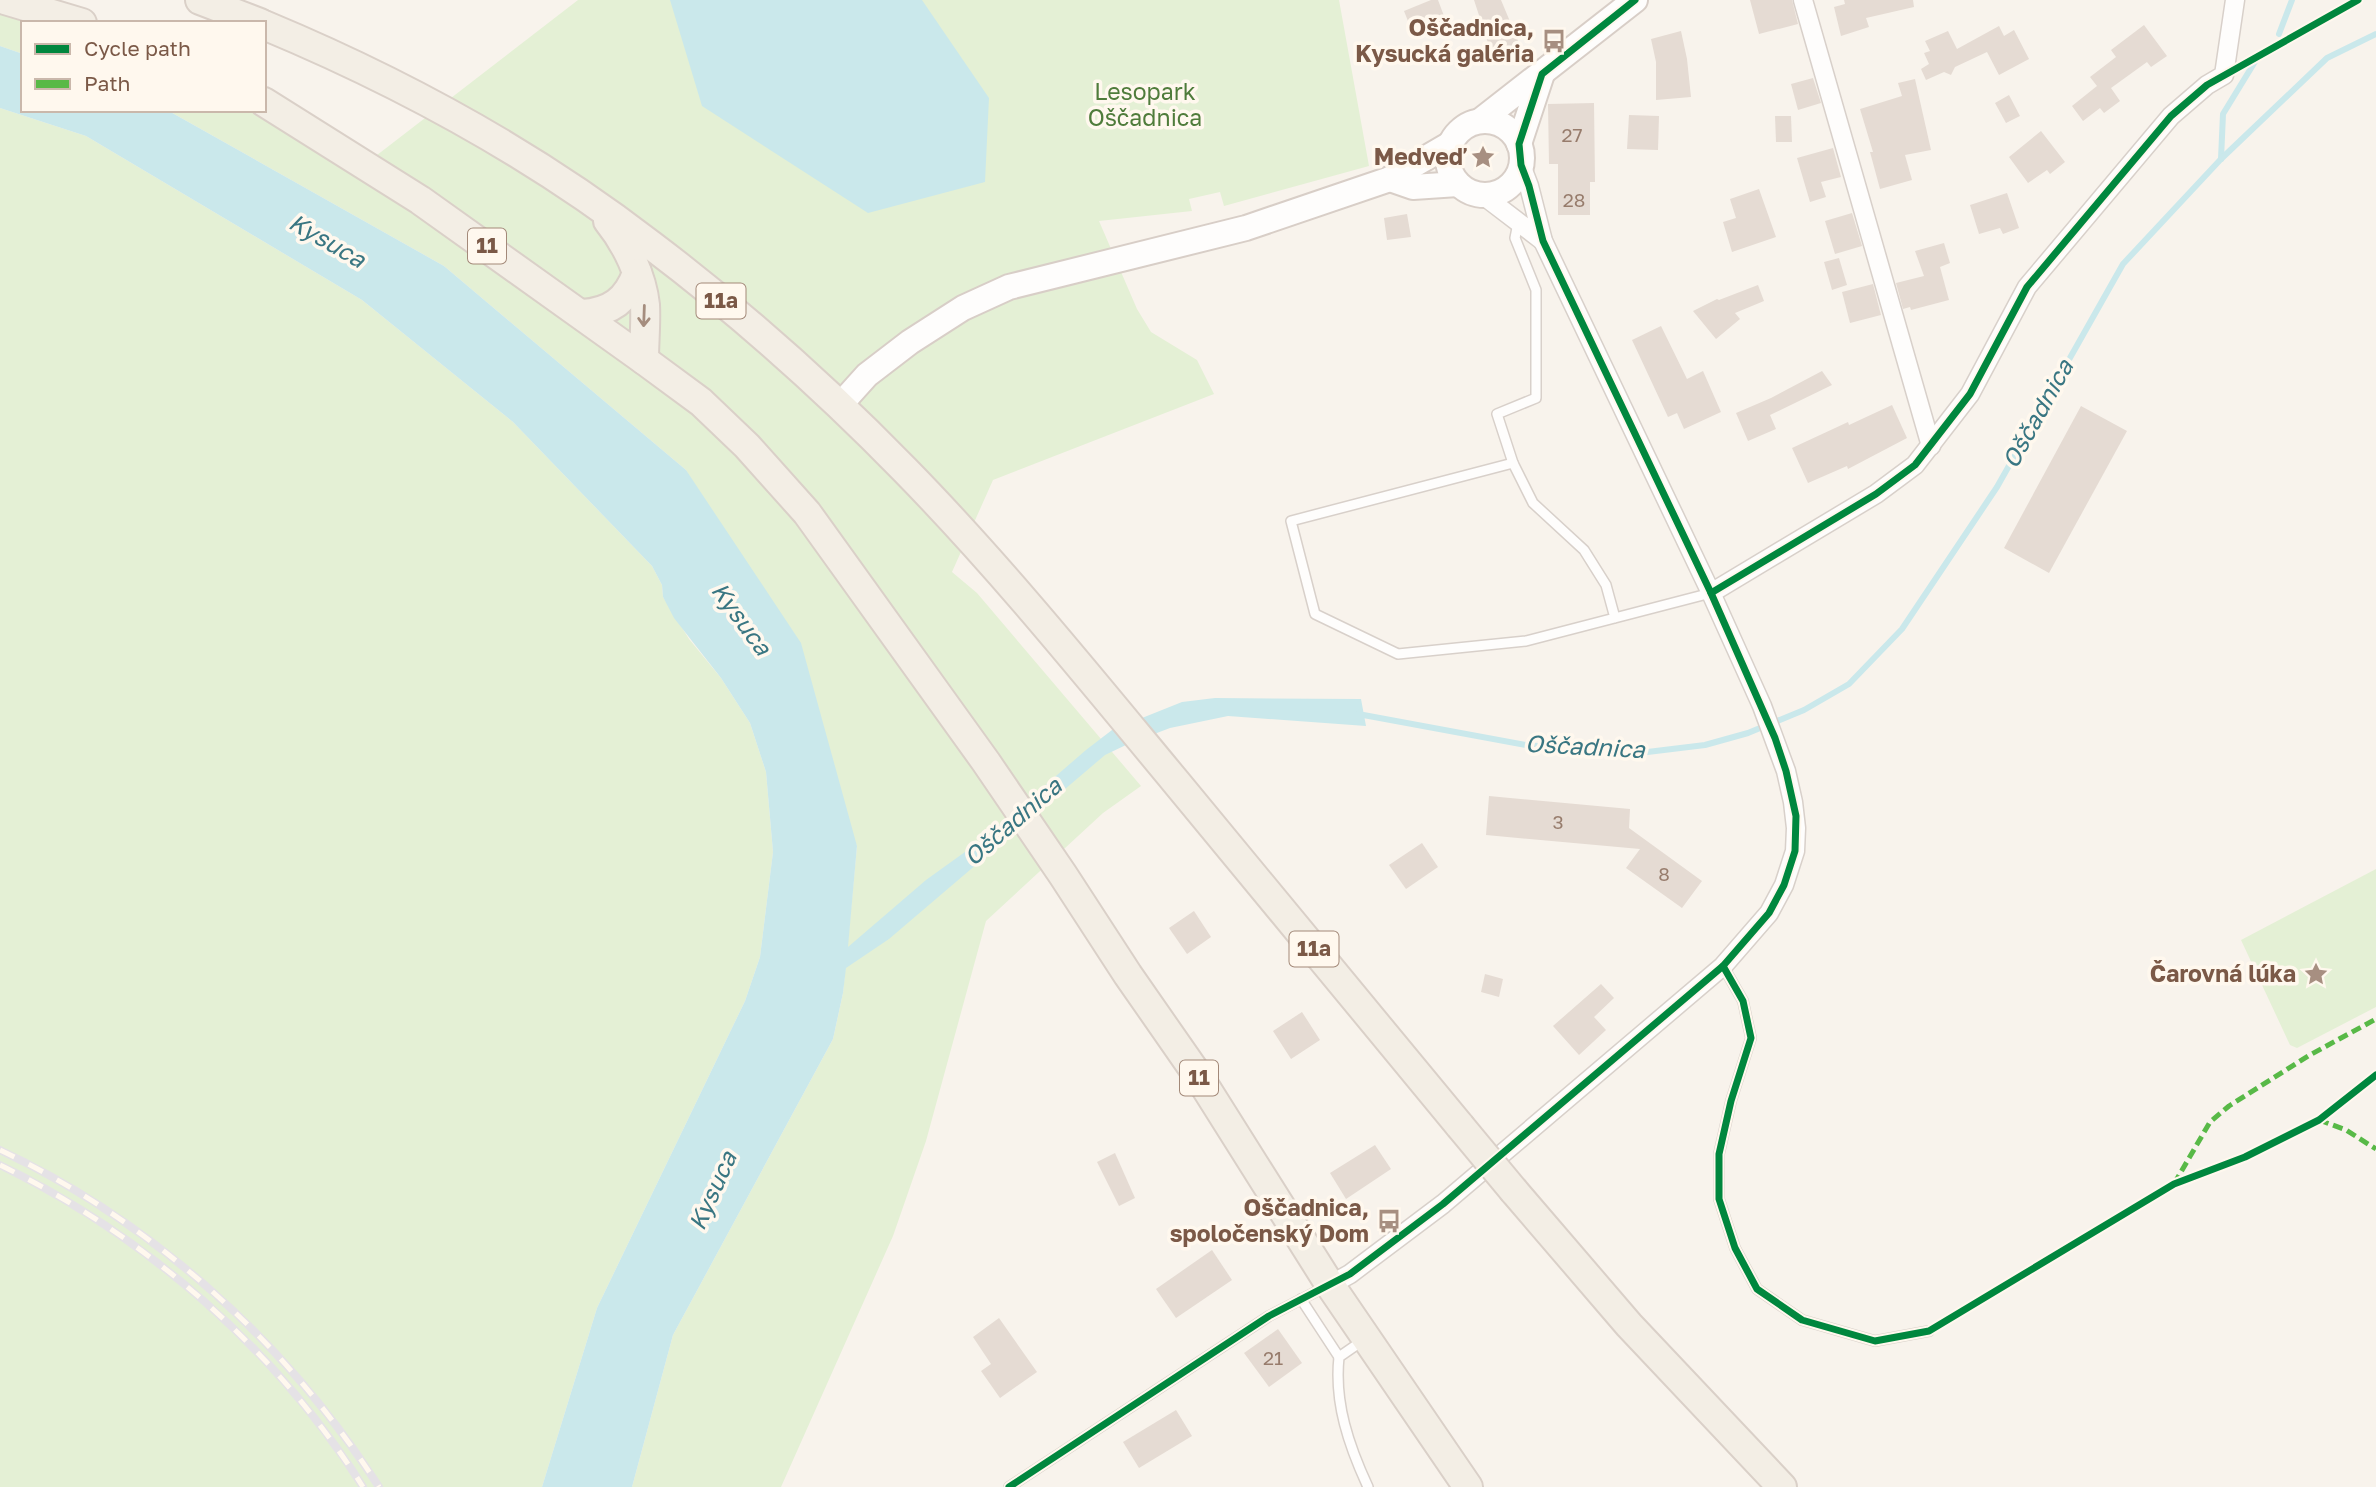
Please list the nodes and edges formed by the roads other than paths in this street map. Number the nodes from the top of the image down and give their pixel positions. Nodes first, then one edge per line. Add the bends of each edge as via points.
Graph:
1 (5, 0) edge
2 (200, 0) edge
3 (1635, 0) edge
4 (1803, 0) edge
5 (2235, 0) edge
6 (75, 21) edge
7 (254, 21) edge
8 (266, 26) edge
9 (1542, 74) junction
10 (266, 103) edge
11 (1480, 121) junction
12 (1450, 144) junction
13 (1520, 155) junction
14 (1391, 179) junction
15 (1458, 184) junction
16 (1484, 196) junction
17 (596, 205) junction
18 (1518, 221) junction
19 (1543, 240) junction
20 (637, 273) junction
21 (582, 314) junction
22 (644, 360) junction
23 (839, 405) junction
24 (1931, 446) junction
25 (1513, 463) junction
26 (1711, 593) junction
27 (1615, 618) junction
28 (1723, 966) junction
29 (1329, 1285) junction
30 (1301, 1299) junction
31 (1929, 1331) dead end
32 (1366, 1339) junction
33 (1339, 1357) junction
34 (1009, 1487) edge
35 (1368, 1487) edge
36 (1468, 1487) edge
37 (1782, 1487) edge

1 - 6 main road
2 - 7 main road, 11a
3 - 9 street
4 - 24 street
5 - 24 street via 2224,75 2171,116 2027,287 1970,394
8 - 17 main road, 11a via 435,104
9 - 11 street
9 - 13 street
10 - 21 main road, 11 via 420,201
11 - 12 street via 1462,128
11 - 13 street via 1504,126 1513,134
12 - 14 street
12 - 15 street via 1448,165
13 - 16 street via 1518,175 1504,190
13 - 19 street
14 - 15 street via 1413,187
14 - 23 street via 1245,228 1009,287 963,308 910,342 867,375
15 - 16 street
16 - 18 street
17 - 20 main road
17 - 23 main road, 11a via 722,301
18 - 19 street
18 - 25 lane via 1516,238 1535,290 1536,398 1497,414
19 - 26 street
20 - 21 main road via 632,287 617,303 597,313
20 -> 22 main road via 645,307
21 - 22 main road, 11
22 - 29 main road, 11 via 701,402 807,513 1063,875 1199,1077
23 - 37 main road, 11a, bridge via 1013,589 1514,1191 1629,1325
24 - 26 street via 1886,488
25 - 27 lane via 1532,503 1584,550 1606,585
25 - 27 lane via 1291,521 1315,614 1398,654 1526,641
26 - 27 lane
26 - 28 street via 1775,738 1796,828 1795,851 1769,913
28 - 29 street via 1443,1204
28 - 31 lane via 1742,1001 1751,1038 1719,1154 1719,1199 1735,1248 1757,1289 1802,1320 1875,1341
29 - 30 lane
29 - 32 main road, 11
30 - 33 lane
30 - 34 lane
32 - 33 lane
32 - 36 main road, 11
33 - 35 lane via 1337,1380 1344,1426

